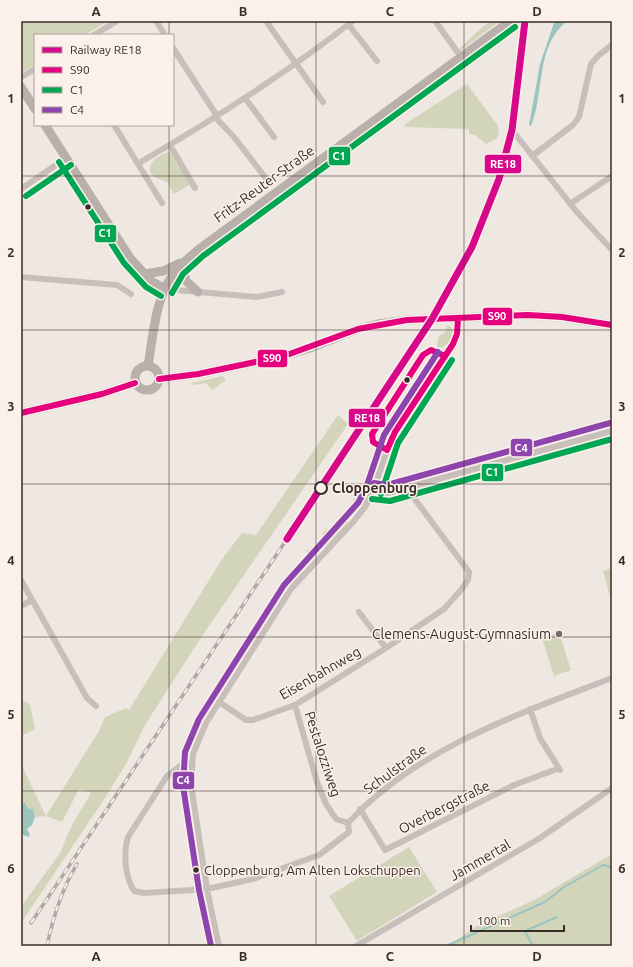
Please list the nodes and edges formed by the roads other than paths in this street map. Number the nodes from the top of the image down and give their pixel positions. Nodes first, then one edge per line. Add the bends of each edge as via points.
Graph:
1 (117, 21) edge
2 (156, 21) edge
3 (266, 21) edge
4 (435, 21) edge
5 (510, 21) edge
6 (350, 23) edge
7 (96, 34) edge
8 (164, 34) edge
9 (612, 46) edge
10 (174, 50) edge
11 (377, 61) dead end
12 (464, 61) dead end
13 (296, 63) junction
14 (34, 70) edge
15 (21, 77) edge
16 (21, 87) edge
17 (245, 98) junction
18 (323, 102) dead end
19 (34, 107) edge
20 (216, 116) junction
21 (46, 126) edge
22 (115, 126) edge
23 (512, 130) dead end
24 (274, 137) dead end
25 (170, 145) junction
26 (532, 156) junction
27 (66, 158) junction
28 (139, 163) junction
29 (612, 176) edge
30 (268, 181) dead end
31 (195, 188) dead end
32 (21, 189) edge
33 (162, 203) dead end
34 (570, 204) junction
35 (612, 250) edge
36 (184, 262) junction
37 (144, 274) junction
38 (21, 277) edge
39 (165, 289) junction
40 (198, 292) junction
41 (282, 292) dead end
42 (132, 294) dead end
43 (458, 318) junction
44 (612, 325) edge
45 (148, 366) junction
46 (159, 379) junction
47 (135, 383) junction
48 (21, 413) edge
49 (612, 431) edge
50 (411, 487) junction
51 (373, 491) junction
52 (21, 580) edge
53 (32, 600) junction
54 (21, 606) edge
55 (359, 612) dead end
56 (386, 648) junction
57 (612, 678) edge
58 (219, 702) junction
59 (295, 705) junction
60 (96, 706) dead end
61 (530, 709) junction
62 (191, 765) junction
63 (612, 788) edge
64 (360, 810) junction
65 (348, 823) junction
66 (207, 889) junction
67 (219, 946) edge
68 (356, 946) edge

1 - 7 street
2 - 8 street
3 - 13 street
4 - 12 street
5 - 36 street, Fritz-Reuter-Straße, bridge
6 - 11 street
6 - 13 street
9 - 26 street via 591,64 579,117 573,125
10 - 20 street
13 - 17 street
13 - 18 street
14 - 15 street
16 - 19 street
17 - 20 street
17 - 24 street
20 - 25 street
20 - 30 street
21 - 27 street
22 - 28 street
23 - 26 street
25 - 28 street
25 - 31 street
26 - 34 street
27 - 32 street
27 - 37 street via 130,258
28 - 33 street
29 - 34 street
34 - 35 street
36 - 37 street via 163,272
36 - 39 street, Fritz-Reuter-Straße via 170,278
36 - 40 street via 186,281
37 - 39 street
38 - 42 street via 117,285
39 - 40 street
39 - 45 street, Fritz-Reuter-Straße
40 - 41 street via 263,297
43 - 44 street via 528,315 562,317
43 - 46 street via 378,324 284,356 198,374
43 - 51 street via 457,334 453,344 391,439
45 - 46 street via 158,372
45 - 47 street via 137,370 134,376
46 - 47 street via 156,386 150,390 140,389
47 - 48 street via 102,394
49 - 50 street
50 - 51 street via 388,493
50 - 56 street, Eisenbahnweg via 414,498 470,572 468,580 444,609
51 - 58 street via 354,521 291,589
52 - 53 street
53 - 54 street
53 - 60 street via 87,698
55 - 56 street
56 - 59 street, Eisenbahnweg
57 - 61 street, Schulstraße
58 - 59 street, Eisenbahnweg via 246,720 253,720
58 - 62 street via 197,742
59 - 65 street, Pestalozziweg via 322,796 336,819
61 - 64 street, Schulstraße via 429,758
61 - 64 street, Overbergstraße via 540,738 559,770 514,785 386,850
62 - 66 street via 191,785
62 - 66 street via 183,764 167,776 128,837 127,876 134,891 144,893
63 - 68 street, Jammertal via 540,838
64 - 65 street, Schulstraße
65 - 66 street, Schulstraße via 349,832 319,854 253,879
66 - 67 street

